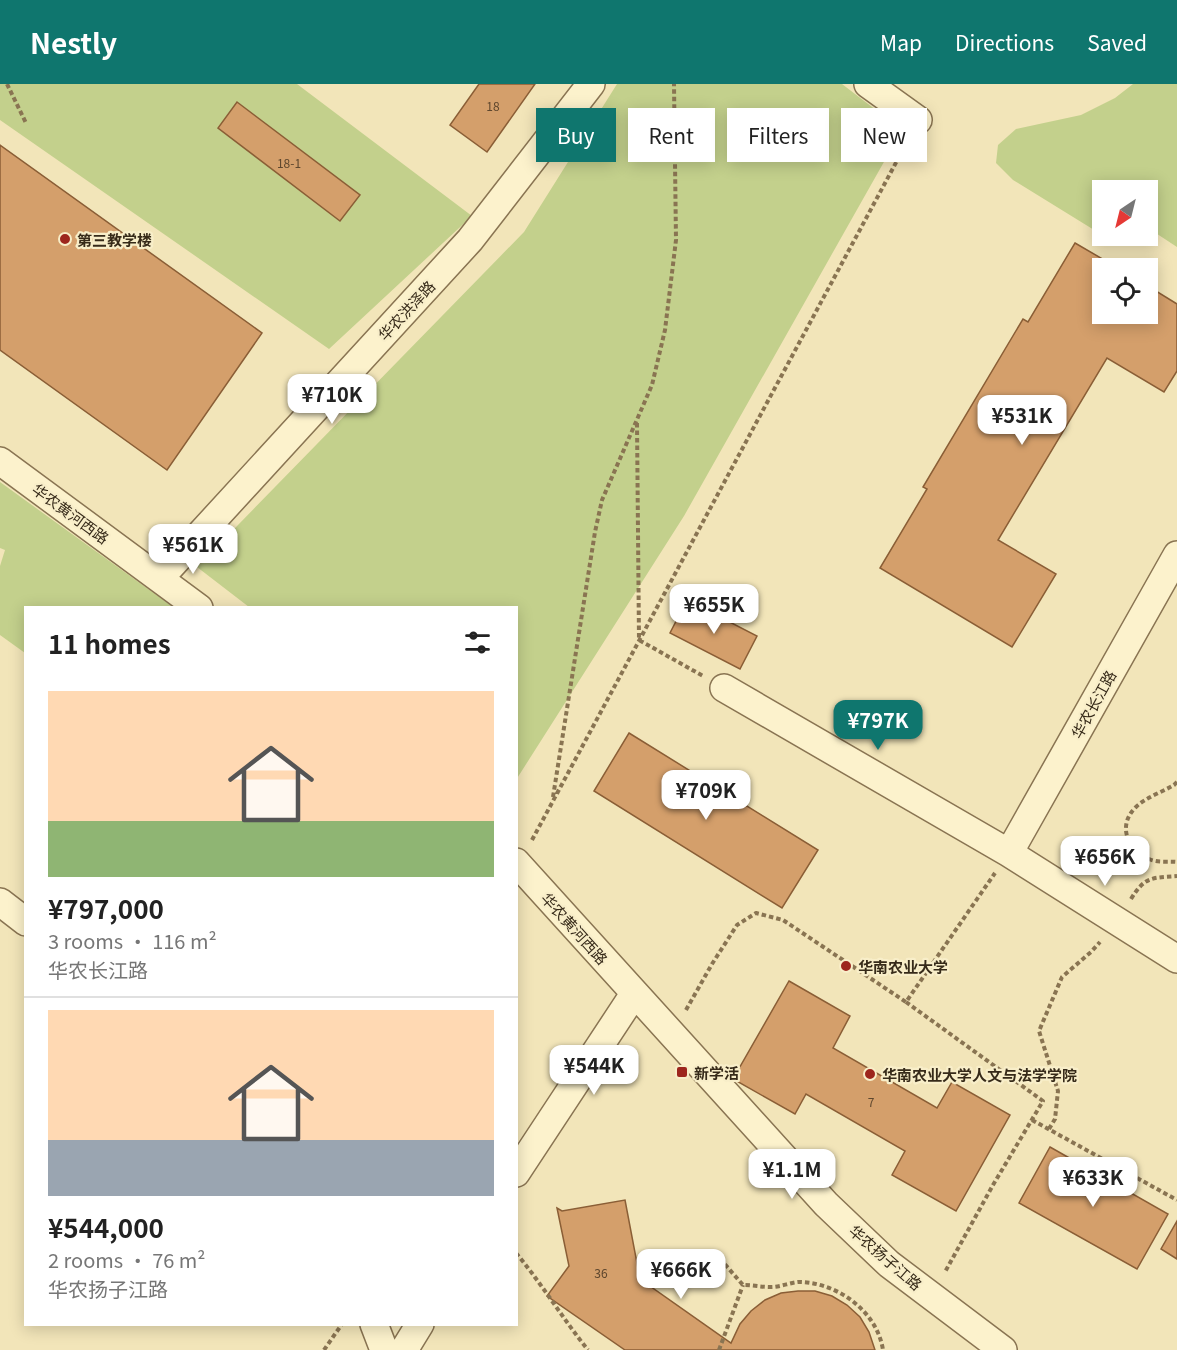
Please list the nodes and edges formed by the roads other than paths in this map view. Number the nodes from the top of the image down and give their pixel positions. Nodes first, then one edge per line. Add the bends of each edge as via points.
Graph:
1 (591, 84) edge
2 (868, 84) edge
3 (901, 108) edge
4 (0, 461) edge
5 (1177, 555) edge
6 (160, 578) junction
7 (196, 606) edge
8 (724, 688) road end
9 (1009, 853) junction
10 (518, 864) edge
11 (0, 902) edge
12 (24, 920) edge
13 (1177, 960) edge
14 (634, 994) junction
15 (518, 1170) edge
16 (375, 1326) edge
17 (419, 1326) edge
18 (384, 1350) edge
19 (404, 1350) edge
20 (1003, 1350) edge

1 - 6 street, 华农洪泽路 via 470,240
2 - 3 street
4 - 6 street, 华农黄河西路
5 - 9 street, 华农长江路
6 - 7 street, 华农黄河西路
8 - 9 street
9 - 13 street
10 - 14 street, 华农黄河西路
11 - 12 street
14 - 15 street
14 - 20 street, 华农扬子江路 via 826,1203 889,1264
16 - 18 street
17 - 19 street

